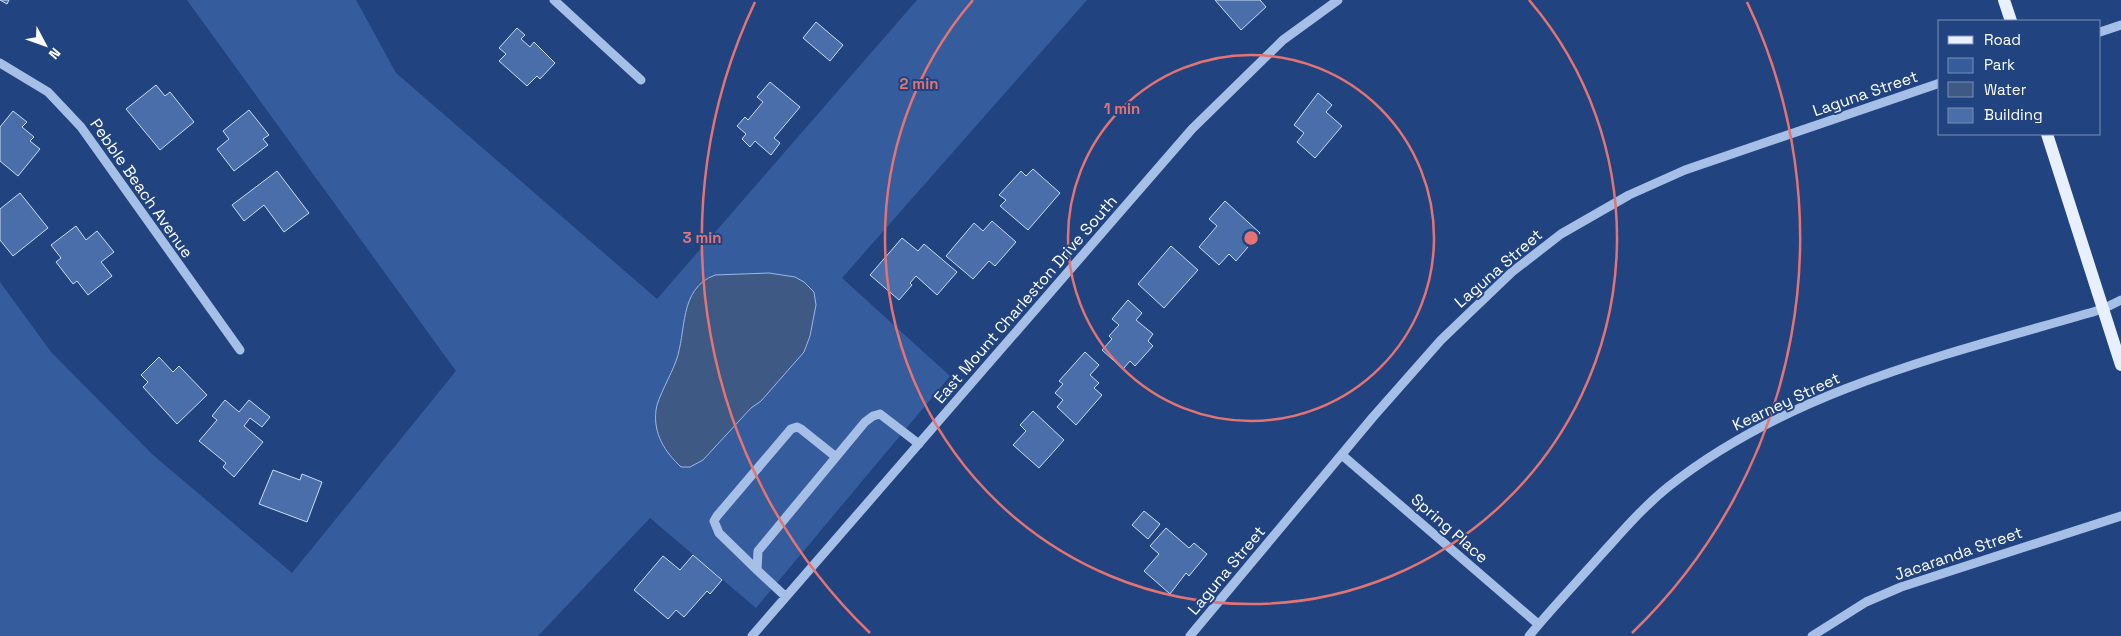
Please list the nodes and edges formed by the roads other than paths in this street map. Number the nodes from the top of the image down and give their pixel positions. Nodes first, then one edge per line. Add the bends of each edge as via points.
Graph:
1 (554, 0) edge
2 (1338, 0) edge
3 (2004, 0) edge
4 (2011, 20) edge
5 (2121, 25) edge
6 (2101, 32) edge
7 (0, 63) edge
8 (641, 80) dead end
9 (1938, 84) edge
10 (2047, 135) edge
11 (2121, 300) edge
12 (2103, 309) junction
13 (240, 350) dead end
14 (2121, 365) edge
15 (919, 444) junction
16 (1342, 455) junction
17 (836, 457) junction
18 (2121, 516) edge
19 (757, 570) junction
20 (786, 597) junction
21 (1538, 624) junction
22 (752, 636) edge
23 (1190, 636) edge
24 (1529, 636) edge
25 (1812, 636) edge

1 - 8 street
2 - 15 street, East Mount Charleston Drive South via 1283,40 1192,129
3 - 4 main road
5 - 6 street
7 - 13 street, Pebble Beach Avenue via 48,92 81,127
9 - 16 street, Laguna Street via 1685,170 1629,195 1561,234 1476,304
10 - 12 main road
11 - 12 street, Kearney Street
12 - 14 main road
12 - 21 street, Kearney Street via 1862,382 1759,427 1667,488 1631,522
15 - 17 street via 880,414 865,422
15 - 20 street, East Mount Charleston Drive South
16 - 21 street, Spring Place
16 - 23 street, Laguna Street
17 - 19 street via 763,542 758,551
17 - 19 street via 801,429 791,429 717,516 714,521 719,533
18 - 25 street, Jacaranda Street via 1901,587 1866,602
19 - 20 street
20 - 22 street, East Mount Charleston Drive South
21 - 24 street, Kearney Street

